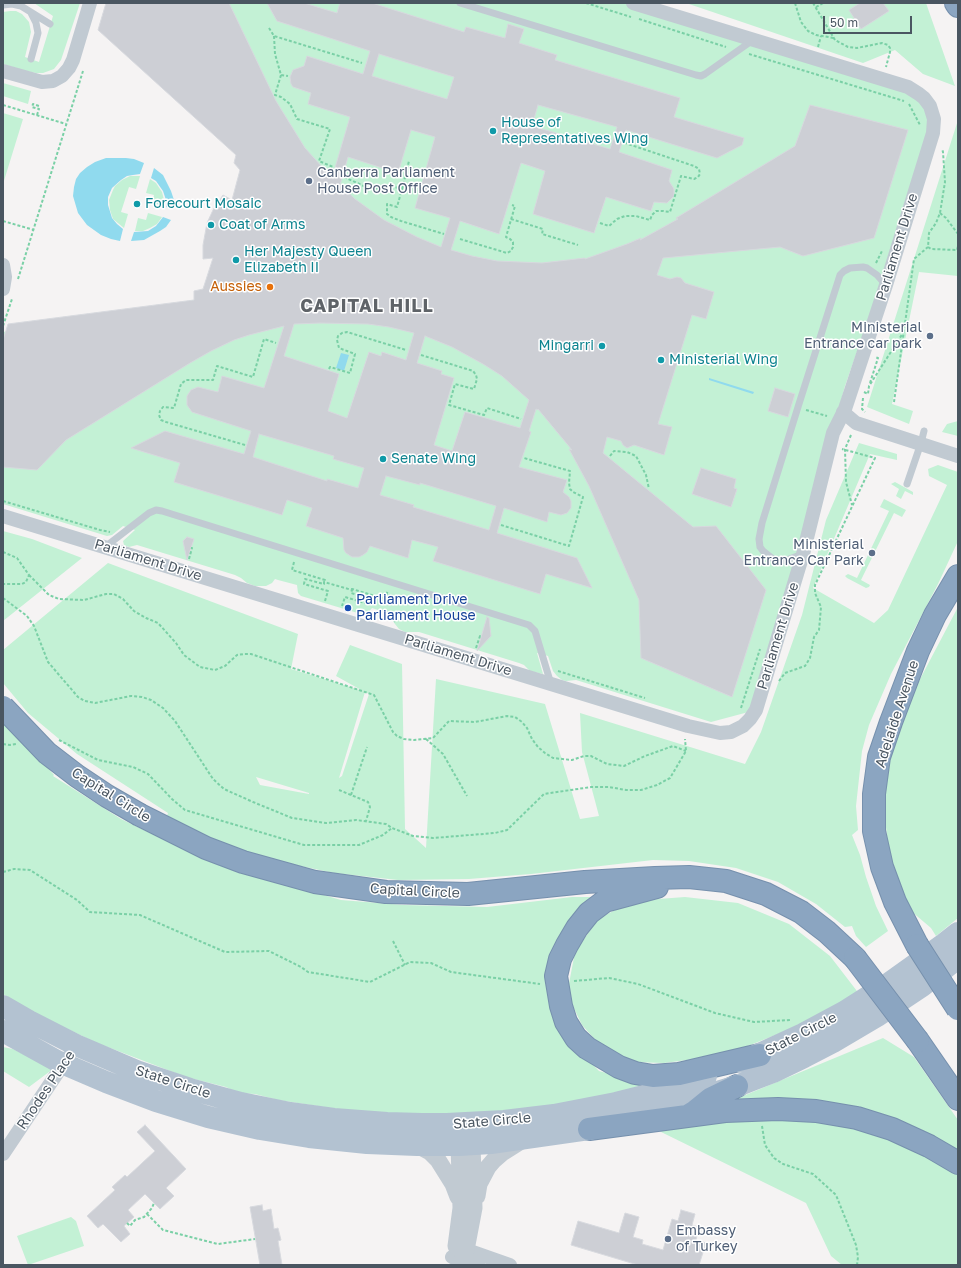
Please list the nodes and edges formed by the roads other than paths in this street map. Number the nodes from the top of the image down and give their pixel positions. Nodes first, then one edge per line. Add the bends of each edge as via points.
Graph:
1 (90, 3) edge
2 (460, 3) edge
3 (633, 3) edge
4 (956, 3) edge
5 (3, 6) edge
6 (958, 6) edge
7 (28, 10) junction
8 (50, 24) dead end
9 (753, 40) junction
10 (31, 59) dead end
11 (3, 71) edge
12 (3, 265) edge
13 (886, 286) junction
14 (8, 293) edge
15 (843, 412) junction
16 (923, 437) junction
17 (958, 456) edge
18 (907, 484) dead end
19 (3, 516) edge
20 (105, 547) junction
21 (802, 554) junction
22 (958, 576) edge
23 (551, 684) junction
24 (3, 707) edge
25 (689, 877) junction
26 (954, 944) edge
27 (3, 1006) edge
28 (958, 1009) edge
29 (3, 1031) edge
30 (76, 1045) junction
31 (760, 1054) junction
32 (64, 1063) junction
33 (737, 1086) junction
34 (958, 1099) edge
35 (686, 1116) junction
36 (466, 1123) junction
37 (589, 1128) junction
38 (527, 1138) junction
39 (417, 1145) junction
40 (466, 1145) junction
41 (3, 1154) edge
42 (958, 1162) edge
43 (467, 1208) junction
44 (460, 1258) edge
45 (510, 1265) edge

1 - 11 street via 73,60 59,78 42,82
2 - 9 lane via 701,76
3 - 9 street, Parliament Drive
4 - 6 highway
5 - 7 lane via 16,5
7 - 8 lane
7 - 10 lane via 34,17 38,32
9 - 13 street, Parliament Drive via 908,87 924,98 930,106 934,124 927,130
12 - 14 street
13 - 15 street, Parliament Drive
13 - 21 lane via 873,272 863,267 850,268 840,276 798,408 759,539 760,547 773,559 784,560
15 - 16 street via 856,423
15 - 21 street, Parliament Drive via 832,433
16 - 17 street via 944,451
16 - 18 lane
19 - 20 street, Parliament Drive
20 - 23 street, Parliament Drive
20 - 23 lane via 152,511 162,511 531,625
21 - 23 street, Parliament Drive via 760,695 753,714 741,728 716,733
22 - 28 highway, Adelaide Avenue, bridge via 918,651 879,757 874,794 874,831 882,867 895,902 909,932
24 - 25 highway, Capital Circle, bridge via 47,753 77,776 140,815 206,848 243,862 315,882 386,892 468,894 585,882
25 - 31 highway via 605,901 589,913 577,928 560,959 556,976 564,1016 576,1038 587,1048 619,1067 635,1073 653,1076 679,1074
25 - 34 highway, Capital Circle, bridge via 726,881 766,894 800,912 827,932 855,958
26 - 31 main road, State Circle via 844,1012
26 - 33 main road, State Circle via 922,986 878,1016 773,1072
27 - 30 main road, State Circle
29 - 32 main road, State Circle
30 - 32 street, Rhodes Place
30 - 36 main road, State Circle via 168,1082 255,1106 334,1119 387,1123
31 - 36 main road, State Circle via 703,1077 616,1103 554,1115
32 - 39 main road, State Circle via 156,1101 208,1117 309,1137
32 - 41 street, Rhodes Place
33 - 35 highway via 710,1099
33 - 37 main road, State Circle via 632,1118
35 - 37 highway
35 - 42 highway via 725,1111 816,1111 857,1118 892,1129
36 - 40 main road
37 - 38 main road, State Circle
38 - 40 main road, State Circle
38 - 43 street via 502,1153 488,1167
39 - 40 main road, State Circle
39 - 43 street via 438,1160
40 - 43 street
43 - 44 street
44 - 45 street

